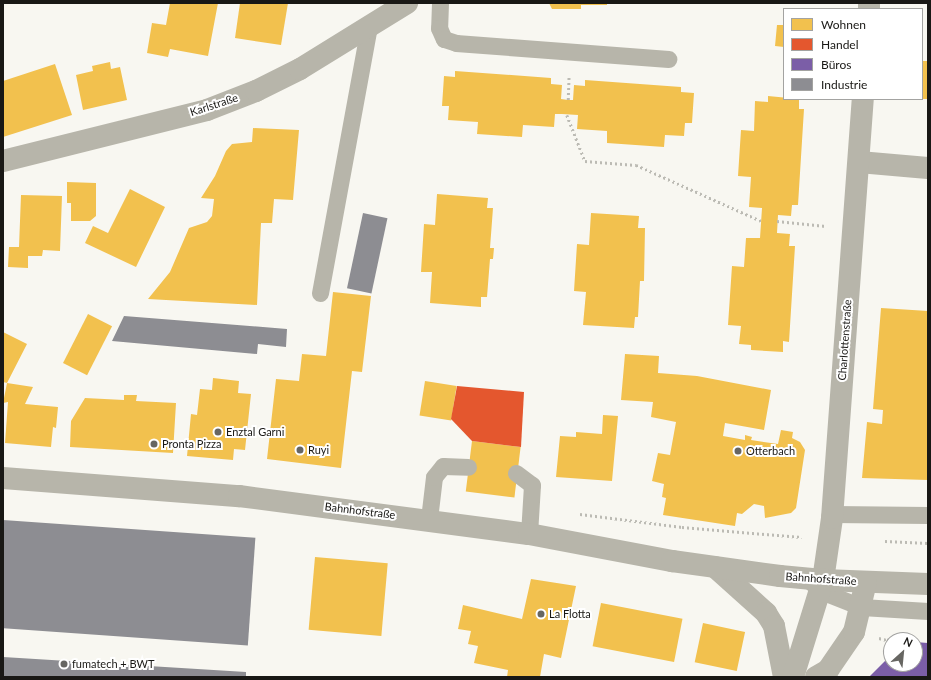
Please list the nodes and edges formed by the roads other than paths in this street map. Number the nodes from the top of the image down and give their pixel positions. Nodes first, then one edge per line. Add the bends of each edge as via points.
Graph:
1 (406, 3) edge
2 (440, 3) edge
3 (369, 26) junction
4 (668, 59) dead end
5 (863, 100) edge
6 (3, 161) edge
7 (859, 162) junction
8 (928, 168) edge
9 (320, 292) dead end
10 (468, 467) dead end
11 (516, 473) dead end
12 (3, 478) edge
13 (832, 514) junction
14 (928, 515) edge
15 (429, 520) junction
16 (529, 534) junction
17 (715, 567) junction
18 (866, 582) junction
19 (817, 583) junction
20 (928, 584) edge
21 (861, 607) junction
22 (928, 611) edge
23 (784, 677) edge
24 (793, 677) edge
25 (816, 677) edge

1 - 3 street, Karlstraße
2 - 4 lane via 439,28 444,39 456,43
3 - 6 street, Karlstraße via 300,70 207,110
3 - 9 lane
5 - 7 street, Charlottenstraße
7 - 8 street
7 - 13 street, Charlottenstraße
10 - 15 lane via 444,466 434,477
11 - 16 lane via 532,485
12 - 15 street, Bahnhofstraße via 239,496
13 - 14 lane
13 - 19 street, Charlottenstraße
15 - 16 street, Bahnhofstraße
16 - 17 street, Bahnhofstraße
17 - 19 street, Bahnhofstraße
17 - 23 street via 766,613 774,626
18 - 19 street, Bahnhofstraße
18 - 20 street, Bahnhofstraße
18 - 21 street
19 - 21 lane
19 - 24 street, Charlottenstraße
21 - 22 lane
21 - 25 street via 854,632 828,670

